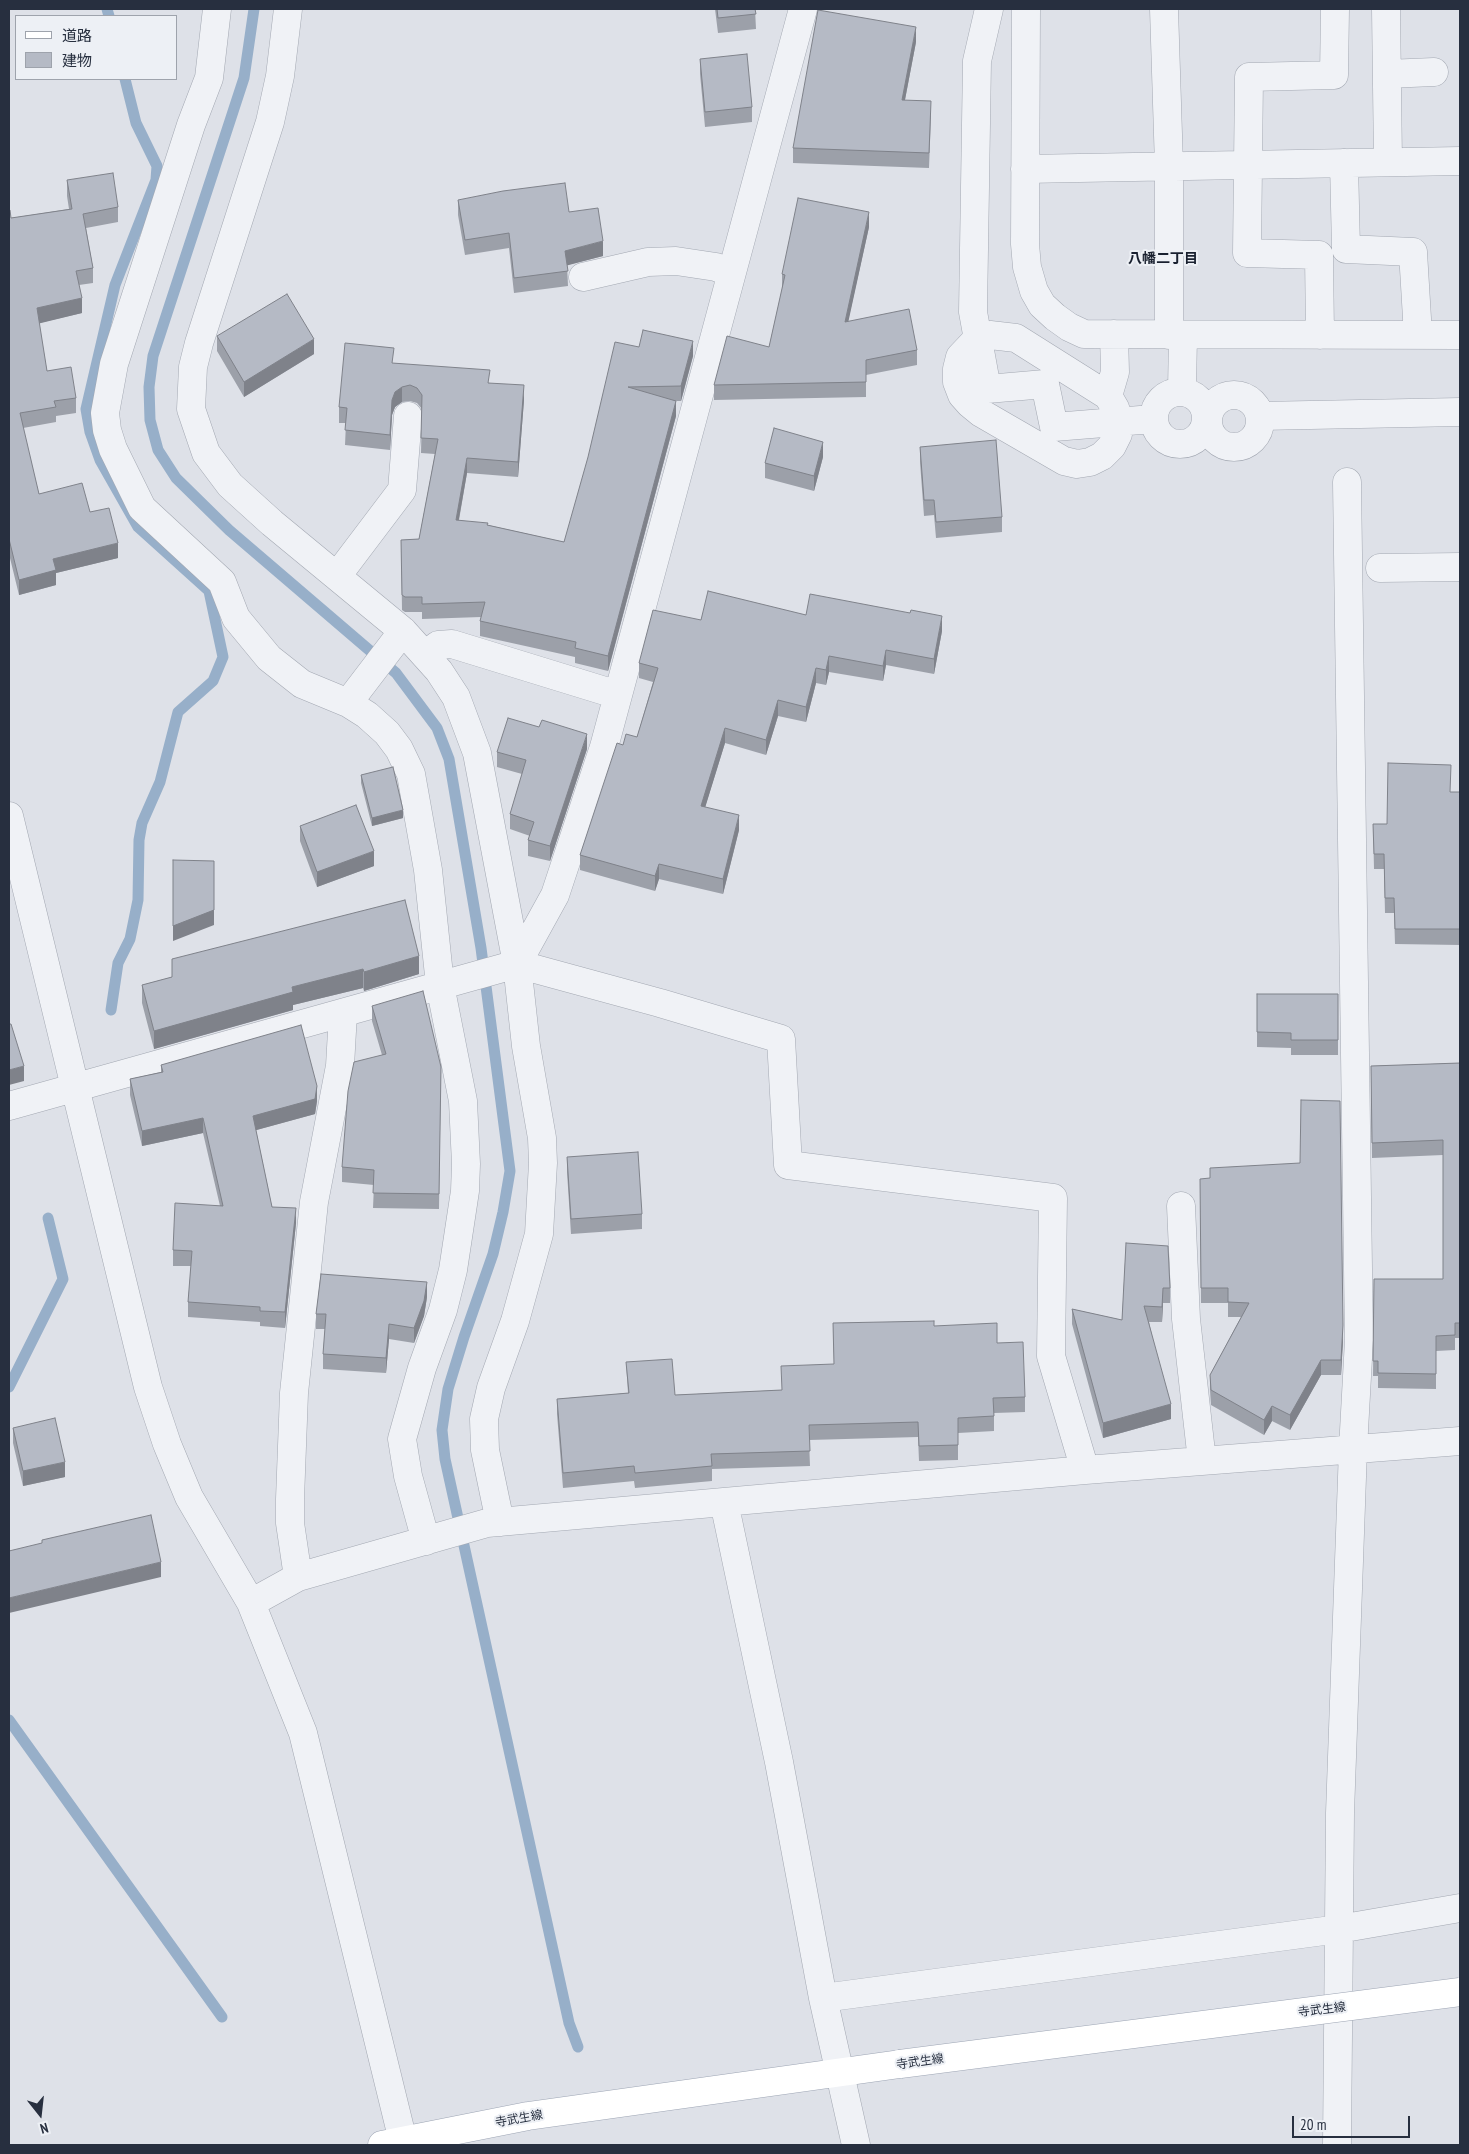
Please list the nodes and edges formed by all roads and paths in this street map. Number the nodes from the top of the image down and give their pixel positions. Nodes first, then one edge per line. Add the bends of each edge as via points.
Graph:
1 (217, 9) edge
2 (288, 9) edge
3 (803, 9) edge
4 (989, 9) edge
5 (993, 9) edge
6 (1164, 9) edge
7 (1335, 9) edge
8 (1386, 9) edge
9 (1026, 12) edge
10 (1434, 72) dead end
11 (1387, 74) junction
12 (1460, 161) edge
13 (1388, 162) junction
14 (1344, 163) junction
15 (1247, 165) junction
16 (1169, 166) junction
17 (1025, 169) junction
18 (731, 273) junction
19 (583, 277) dead end
20 (1114, 334) junction
21 (1320, 334) junction
22 (1418, 334) junction
23 (1460, 334) edge
24 (1176, 335) junction
25 (978, 338) junction
26 (1182, 391) junction
27 (1113, 408) junction
28 (1460, 412) edge
29 (408, 416) dead end
30 (1260, 416) junction
31 (1153, 418) junction
32 (1208, 421) junction
33 (1346, 482) dead end
34 (1460, 567) edge
35 (1380, 568) dead end
36 (337, 576) junction
37 (399, 636) junction
38 (425, 655) junction
39 (618, 694) junction
40 (354, 695) junction
41 (9, 816) edge
42 (513, 965) junction
43 (449, 982) junction
44 (343, 1012) junction
45 (74, 1087) junction
46 (9, 1106) edge
47 (1181, 1206) dead end
48 (1460, 1441) edge
49 (1353, 1450) junction
50 (1202, 1460) junction
51 (1085, 1470) junction
52 (724, 1502) junction
53 (494, 1522) junction
54 (431, 1540) junction
55 (298, 1578) junction
56 (251, 1603) junction
57 (1460, 1908) edge
58 (1339, 1928) junction
59 (1460, 1992) edge
60 (823, 1998) junction
61 (840, 2073) junction
62 (397, 2144) edge
63 (856, 2145) edge
64 (1338, 2145) edge

1 - 40 street via 209,78 114,364 105,413 107,430 142,508 222,582 236,618 269,658 302,684
2 - 36 street via 272,113 198,343 191,409 197,433 215,468 250,504
3 - 18 street
4 - 25 street via 977,61 973,312
5 - 9 street
6 - 16 street
7 - 15 street via 1334,74 1249,77
8 - 11 street
9 - 17 street
10 - 11 street
11 - 13 street
12 - 13 street
13 - 14 street
14 - 15 street
14 - 22 street via 1346,250 1413,252
15 - 16 street
15 - 21 street via 1247,253 1319,255
16 - 17 street
16 - 24 street
17 - 20 street via 1025,244 1034,291 1042,305 1068,327 1084,334
18 - 19 street via 716,267 676,261 648,262
18 - 39 street
20 - 24 street
20 - 27 street
21 - 22 street
21 - 24 street
22 - 23 street
24 - 26 street
25 - 27 street via 990,335 1016,338
25 - 27 street via 987,389 1045,384 1054,427
25 - 27 street via 960,357 957,382 962,395 981,413 1064,461 1090,462 1112,446 1118,434
26 - 31 street via 1165,396
26 - 32 street via 1197,397 1203,404
27 - 31 street
28 - 30 street
29 - 36 street via 402,490
30 - 32 street via 1254,403 1247,398 1229,395 1214,404
30 - 32 street via 1256,436 1243,446 1234,447 1226,446 1212,436
31 - 32 street via 1166,441 1184,445 1200,437
33 - 49 street via 1360,1340
34 - 35 street
36 - 37 street
37 - 38 street
37 - 40 street
38 - 39 street via 438,645 452,644
38 - 42 street via 456,697 477,753
39 - 42 street via 555,895
40 - 43 street via 367,715 399,749 411,774
41 - 45 street
42 - 43 street
42 - 51 street via 660,1002 781,1039 788,1165 1053,1198 1051,1356
42 - 53 street via 542,1138 542,1195 539,1234 531,1266 484,1419
43 - 44 street
43 - 54 street via 466,1164 465,1191 453,1270 443,1310 402,1439 408,1476
44 - 45 street
44 - 55 street via 340,1066 314,1202 294,1394 290,1523
45 - 46 street
45 - 56 street via 148,1387 167,1444 189,1497
47 - 50 street via 1186,1319
48 - 49 street
49 - 50 street
49 - 58 street
50 - 51 street
51 - 52 street
52 - 53 street
52 - 60 street via 779,1762
53 - 54 street
54 - 55 street
55 - 56 street
56 - 62 street via 303,1733
57 - 58 street
58 - 60 street
58 - 64 street
59 - 61 main road, 寺武生線, bridge
60 - 61 street
61 - 62 main road, 寺武生線 via 528,2116
61 - 63 street

